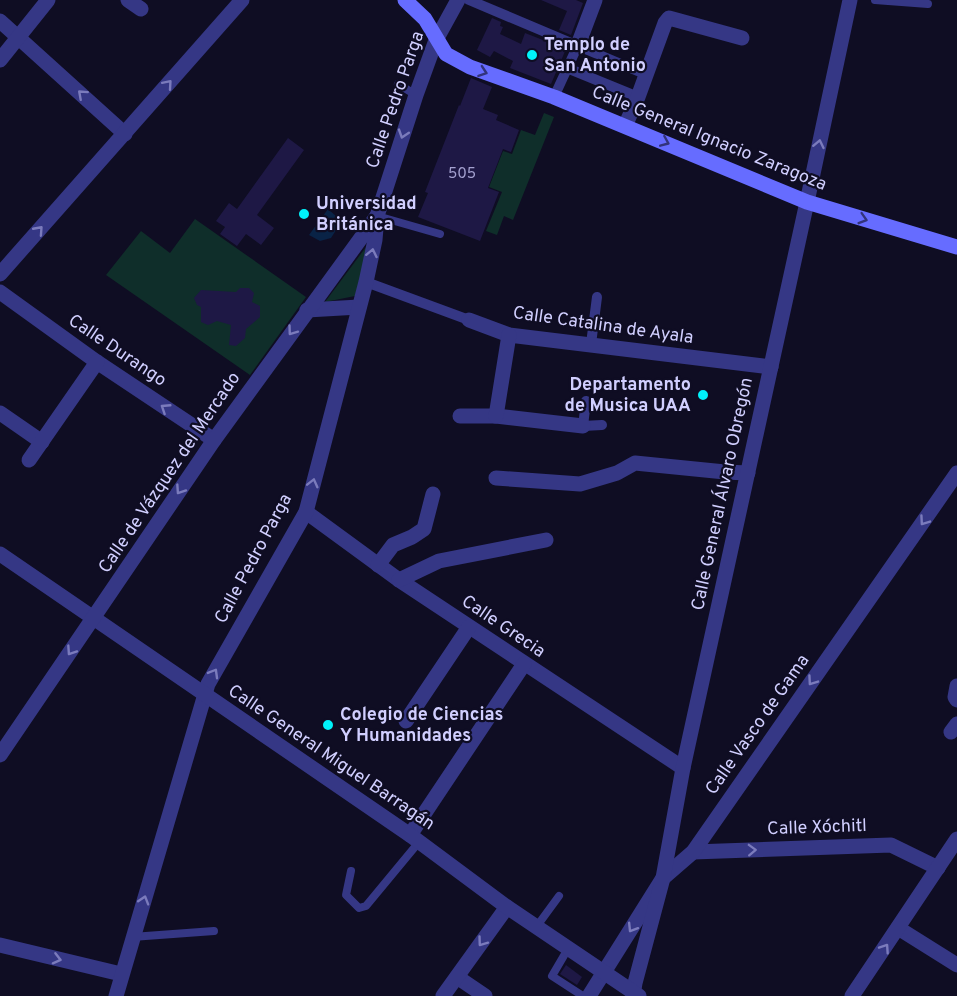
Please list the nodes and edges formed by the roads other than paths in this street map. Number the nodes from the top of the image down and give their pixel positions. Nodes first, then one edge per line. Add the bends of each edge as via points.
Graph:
1 (48, 0) edge
2 (128, 0) edge
3 (242, 0) edge
4 (405, 0) edge
5 (458, 0) edge
6 (469, 0) edge
7 (595, 0) edge
8 (850, 0) edge
9 (874, 0) edge
10 (928, 4) dead end
11 (141, 9) dead end
12 (0, 21) edge
13 (19, 37) junction
14 (742, 38) dead end
15 (436, 40) junction
16 (579, 45) junction
17 (0, 60) edge
18 (567, 68) junction
19 (647, 75) junction
20 (398, 84) dead end
21 (416, 95) junction
22 (554, 97) junction
23 (638, 97) junction
24 (625, 126) junction
25 (125, 134) junction
26 (807, 202) junction
27 (377, 216) junction
28 (440, 234) dead end
29 (957, 247) edge
30 (0, 274) edge
31 (366, 282) junction
32 (0, 292) edge
33 (597, 297) dead end
34 (359, 307) junction
35 (307, 310) junction
36 (469, 320) joint
37 (509, 335) junction
38 (591, 344) junction
39 (97, 362) junction
40 (771, 367) junction
41 (586, 401) dead end
42 (0, 413) edge
43 (460, 416) dead end
44 (496, 416) junction
45 (602, 425) dead end
46 (584, 426) junction
47 (214, 440) junction
48 (42, 442) junction
49 (29, 460) dead end
50 (748, 473) junction
51 (957, 473) edge
52 (496, 478) dead end
53 (432, 494) dead end
54 (306, 512) junction
55 (546, 540) dead end
56 (0, 554) edge
57 (378, 565) junction
58 (399, 580) junction
59 (93, 618) junction
60 (469, 627) junction
61 (524, 664) junction
62 (957, 686) edge
63 (204, 695) junction
64 (957, 700) edge
65 (406, 721) dead end
66 (0, 755) edge
67 (683, 768) junction
68 (414, 838) junction
69 (957, 839) edge
70 (693, 852) junction
71 (938, 868) junction
72 (351, 871) dead end
73 (663, 878) junction
74 (559, 896) dead end
75 (507, 907) junction
76 (537, 926) junction
77 (898, 928) junction
78 (214, 931) dead end
79 (132, 937) junction
80 (0, 945) edge
81 (569, 947) junction
82 (957, 965) edge
83 (604, 972) junction
84 (121, 974) junction
85 (457, 977) junction
86 (635, 995) edge
87 (116, 996) edge
88 (443, 996) edge
89 (485, 996) edge
90 (583, 996) edge
91 (589, 996) edge
92 (852, 996) edge

1 - 13 street
2 - 11 street
25 -> 3 street
4 - 15 main road, Calle General Ignacio Zaragoza via 425,20
5 - 15 street, Calle Pedro Parga
6 - 16 street
7 - 16 street
26 -> 8 street, Calle General Álvaro Obregón
9 - 10 lane
12 - 13 street
13 - 17 street
25 -> 13 street
14 - 19 street via 669,18
15 - 21 street, Calle Pedro Parga
15 -> 22 main road, Calle General Ignacio Zaragoza via 446,54 470,67
16 - 18 street
16 - 19 street
18 - 22 street
18 - 23 street
19 - 23 street
20 - 21 lane
21 -> 27 street, Calle Pedro Parga
22 - 24 main road, Calle General Ignacio Zaragoza
23 - 24 street
24 -> 26 main road, Calle General Ignacio Zaragoza
30 -> 25 street
26 -> 29 main road, Calle General Ignacio Zaragoza
26 - 40 street, Calle General Álvaro Obregón
27 - 28 lane
31 -> 27 street, Calle Pedro Parga
27 - 35 street, Calle de Vázquez del Mercado
31 - 34 street, Calle Pedro Parga
31 - 36 street, Calle Catalina de Ayala
32 - 39 street, Calle Durango
33 - 38 street
34 - 35 street
54 -> 34 street, Calle Pedro Parga
35 -> 47 street, Calle de Vázquez del Mercado
36 - 37 street, Calle Catalina de Ayala
37 - 38 street, Calle Catalina de Ayala
37 - 44 street
38 - 40 street, Calle Catalina de Ayala
47 -> 39 street, Calle Durango
39 - 48 street
40 - 50 street, Calle General Álvaro Obregón
41 - 46 street
42 - 48 street
43 - 44 street
44 - 46 street
45 - 46 street
47 -> 59 street, Calle de Vázquez del Mercado
48 - 49 street
50 - 52 street via 635,463 580,484
50 - 67 street, Calle General Álvaro Obregón
51 -> 70 street, Calle Vasco de Gama
53 - 57 street via 424,529 393,546
54 - 57 street, Calle Grecia
63 -> 54 street, Calle Pedro Parga
55 - 58 street via 439,561
56 - 59 street, Calle General Miguel Barragán
57 - 58 street, Calle Grecia
58 - 60 street, Calle Grecia
59 - 63 street, Calle General Miguel Barragán
59 -> 66 street, Calle de Vázquez del Mercado
60 - 61 street, Calle Grecia
60 - 65 street
61 - 67 street, Calle Grecia
61 - 68 street
62 - 64 street
63 - 68 street, Calle General Miguel Barragán
79 -> 63 street, Calle Pedro Parga
67 - 73 street, Calle General Álvaro Obregón
68 - 72 lane via 363,908 346,895
68 - 75 street, Calle General Miguel Barragán
69 - 71 street
70 -> 71 street, Calle Xóchitl via 891,845
70 - 73 street, Calle Vasco de Gama
71 - 77 street
73 -> 83 street, Calle Vasco de Gama
73 - 86 street, Calle General Álvaro Obregón
74 - 76 lane
75 - 76 street, Calle General Miguel Barragán
75 -> 85 street
76 - 81 street, Calle General Miguel Barragán
77 - 82 street
92 -> 77 street
78 - 79 lane
79 - 84 street, Calle Pedro Parga
80 -> 84 street
81 - 83 street, Calle General Miguel Barragán
81 - 90 lane via 552,976
83 - 86 street, Calle General Miguel Barragán
83 - 91 street, Calle Vasco de Gama
84 - 87 street, Calle Pedro Parga
85 - 88 street
85 - 89 street

